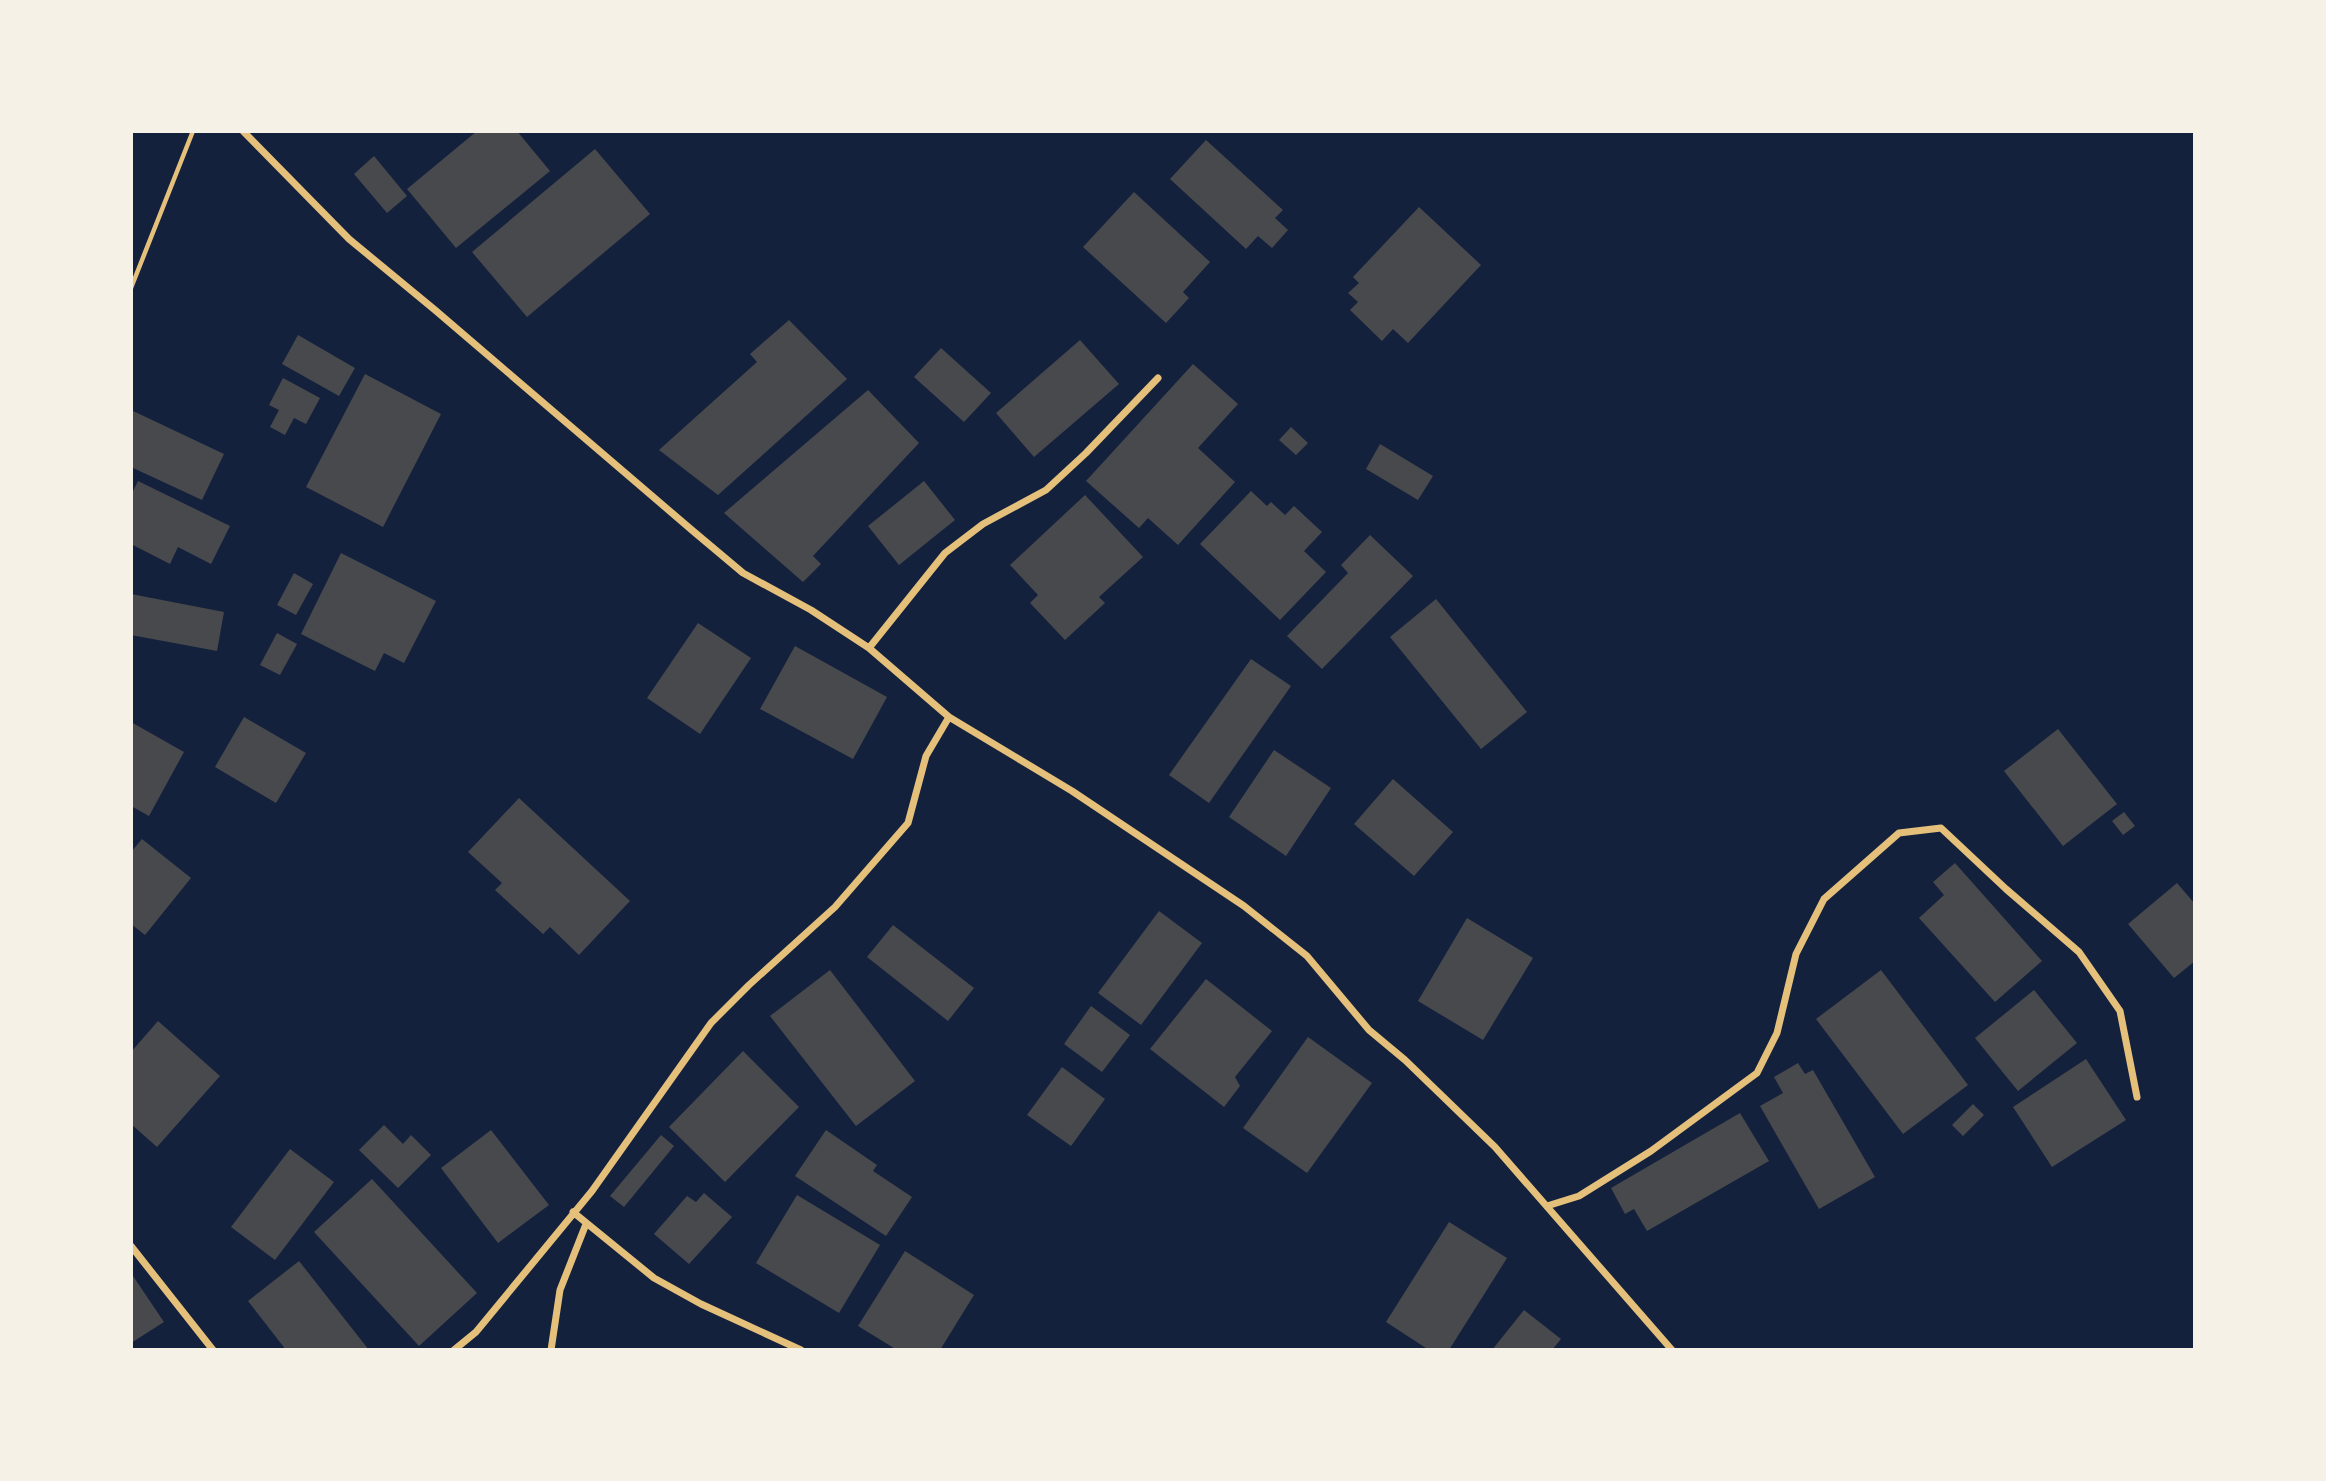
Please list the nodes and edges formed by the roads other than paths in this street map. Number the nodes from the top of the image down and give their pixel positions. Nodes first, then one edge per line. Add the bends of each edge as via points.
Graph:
1 (243, 131) edge
2 (1157, 378) dead end
3 (869, 648) junction
4 (949, 717) junction
5 (2137, 1097) dead end
6 (1547, 1206) junction
7 (573, 1212) junction
8 (586, 1224) junction
9 (131, 1245) edge
10 (213, 1350) edge
11 (454, 1350) edge
12 (551, 1350) edge
13 (801, 1350) edge
14 (1672, 1350) edge

1 - 3 street via 349,239 743,573
2 - 3 street via 1046,490 984,524 945,553
3 - 4 street
4 - 6 street via 1072,791 1244,906 1307,956 1369,1030 1495,1147
4 - 7 street via 926,756 908,823 835,907 711,1023
5 - 6 street via 2120,1011 2079,952 1941,828 1899,833 1825,899 1796,954 1777,1033 1757,1073 1651,1151 1579,1196
6 - 14 street
7 - 8 street
7 - 11 street via 476,1332
8 - 12 street via 560,1290
8 - 13 street via 654,1278
9 - 10 street

